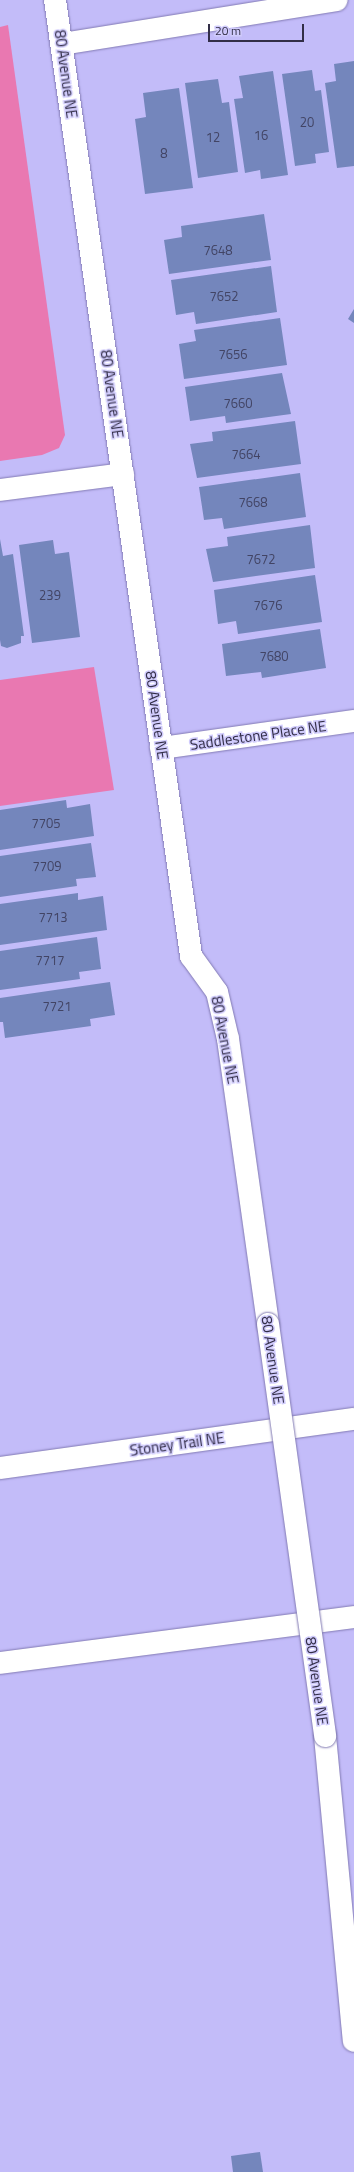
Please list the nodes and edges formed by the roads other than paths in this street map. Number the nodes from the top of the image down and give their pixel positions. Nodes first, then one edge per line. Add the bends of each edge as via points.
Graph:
1 (55, 0) edge
2 (337, 0) edge
3 (62, 44) junction
4 (123, 474) junction
5 (0, 490) edge
6 (354, 721) edge
7 (161, 748) junction
8 (354, 1419) edge
9 (0, 1468) edge
10 (354, 1617) edge
11 (0, 1663) edge
12 (354, 2041) edge

1 - 3 main road, 80 Avenue NE
2 - 3 main road
3 - 4 main road, 80 Avenue NE
4 - 5 main road
4 - 7 main road, 80 Avenue NE
6 - 7 main road, Saddlestone Place NE
7 - 12 main road, 80 Avenue NE, bridge via 191,956 217,992 228,1039 325,1736
8 - 9 main road, Stoney Trail NE
10 - 11 main road

